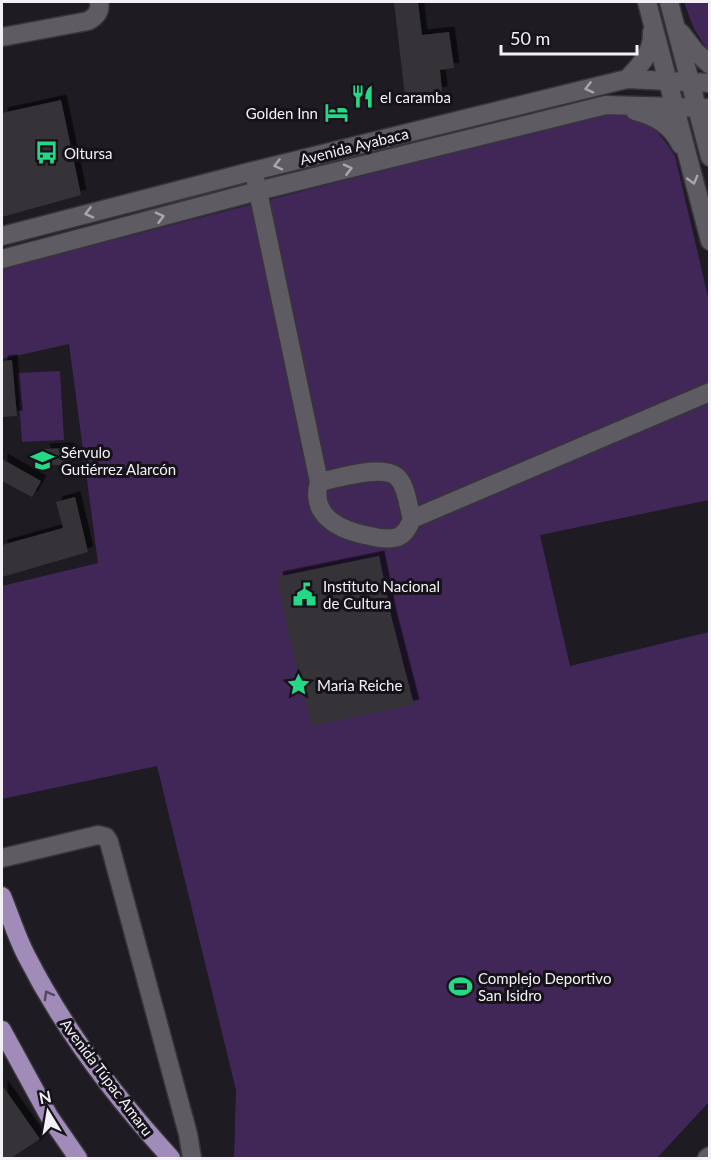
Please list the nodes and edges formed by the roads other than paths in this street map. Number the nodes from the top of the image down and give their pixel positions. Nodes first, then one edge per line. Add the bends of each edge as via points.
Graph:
1 (99, 2) edge
2 (649, 10) edge
3 (671, 10) edge
4 (2, 37) edge
5 (710, 65) edge
6 (627, 79) junction
7 (667, 81) junction
8 (690, 82) junction
9 (710, 82) edge
10 (606, 105) junction
11 (674, 107) junction
12 (703, 108) edge
13 (687, 156) junction
14 (710, 158) edge
15 (253, 171) junction
16 (258, 191) junction
17 (2, 236) edge
18 (710, 241) edge
19 (2, 259) edge
20 (710, 392) edge
21 (319, 482) junction
22 (412, 519) junction
23 (2, 858) edge
24 (2, 896) edge
25 (2, 1030) edge
26 (78, 1158) edge
27 (171, 1158) edge
28 (192, 1158) edge

1 - 4 street via 98,13 88,21
2 - 6 street via 650,49
2 - 7 street
3 - 5 street via 685,39
3 - 8 street
6 - 7 street, Avenida Ayabaca
6 -> 15 street, Avenida Ayabaca
7 - 8 street, Avenida Ayabaca
7 - 11 street
8 - 9 street, Avenida Ayabaca
8 - 12 street
10 - 11 street, Avenida Ayabaca
10 - 13 street via 654,116 676,136
16 -> 10 street, Avenida Ayabaca
11 - 12 street, Avenida Ayabaca
11 - 13 street
12 - 14 street
13 -> 18 street
15 - 16 street
15 -> 17 street, Avenida Ayabaca
19 -> 16 street, Avenida Ayabaca
16 - 21 street
20 - 22 street
21 - 22 street via 388,471 404,487
21 - 22 street via 316,492 323,513 344,530 381,539 397,537 408,530
23 - 28 street via 98,835 106,837
27 -> 24 main road, Avenida Túpac Amaru via 74,1038 25,953
25 - 26 main road via 44,1108

